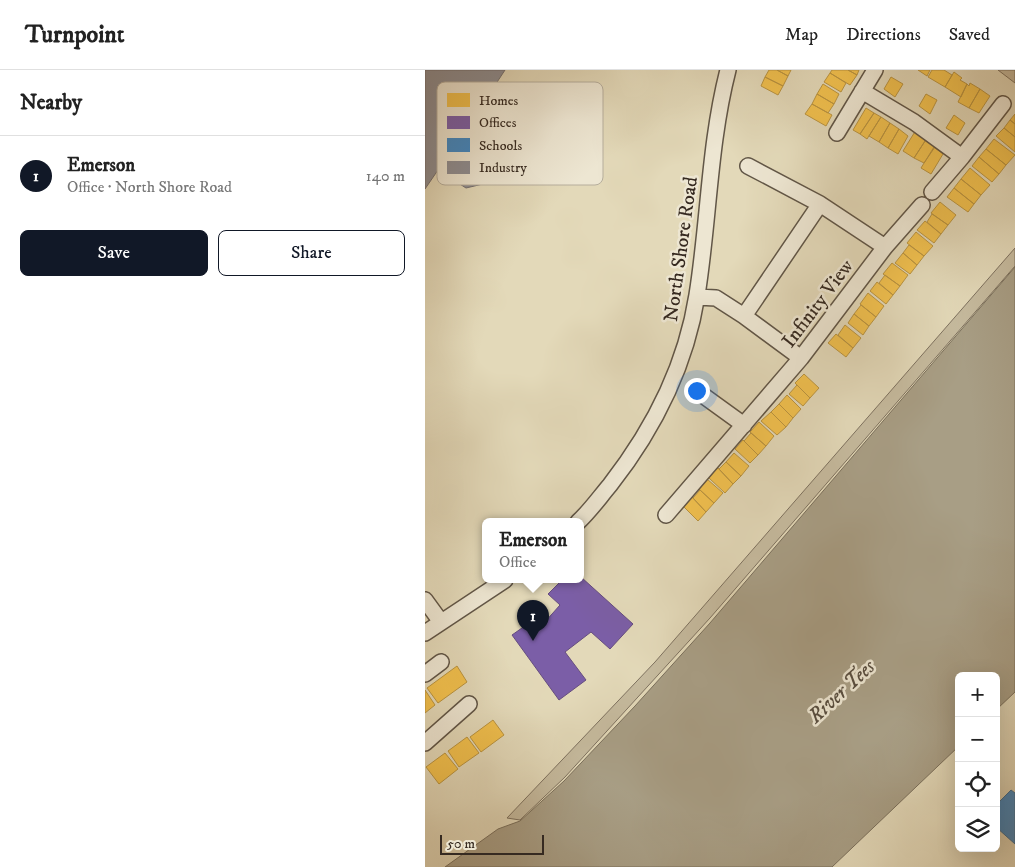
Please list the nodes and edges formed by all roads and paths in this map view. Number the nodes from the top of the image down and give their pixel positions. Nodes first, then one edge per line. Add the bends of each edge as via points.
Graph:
1 (728, 70) edge
2 (875, 70) edge
3 (862, 92) junction
4 (1003, 104) dead end
5 (837, 132) dead end
6 (962, 157) junction
7 (748, 166) dead end
8 (932, 192) dead end
9 (820, 204) junction
10 (922, 205) dead end
11 (885, 247) junction
12 (697, 297) junction
13 (744, 316) junction
14 (801, 358) junction
15 (697, 391) dead end
16 (743, 425) junction
17 (666, 515) dead end
18 (581, 518) edge
19 (500, 583) edge
20 (425, 600) edge
21 (441, 622) junction
22 (425, 633) edge
23 (441, 662) dead end
24 (425, 674) edge
25 (469, 704) dead end
26 (426, 739) edge

1 - 12 street, North Shore Road via 717,122
2 - 3 street
3 - 5 street
3 - 6 street via 914,122
4 - 6 street
6 - 8 street
7 - 9 street
9 - 11 street
9 - 13 street
10 - 11 street, Infinity View
11 - 14 street, Infinity View
12 - 13 street via 716,298
12 - 18 street, North Shore Road via 686,344 651,426 624,467
13 - 14 street
14 - 16 street, Infinity View
15 - 16 street
16 - 17 street, Infinity View
19 - 21 street
20 - 21 street
21 - 22 street
23 - 24 street
25 - 26 street

